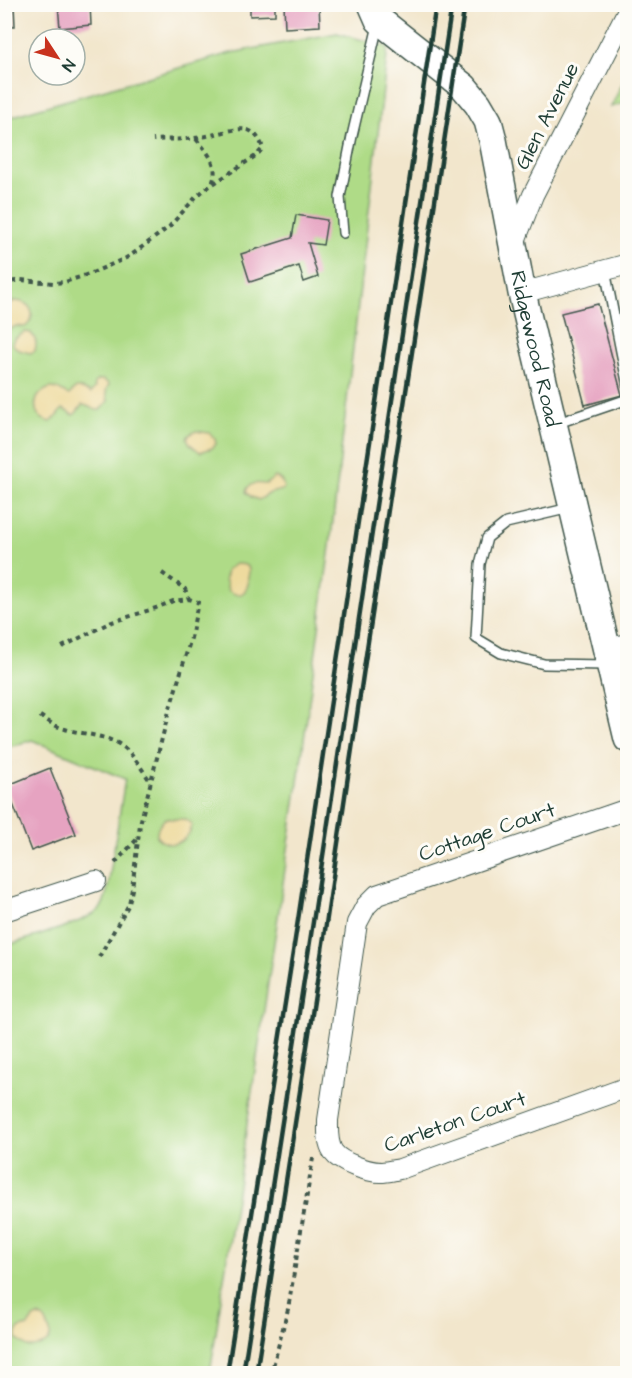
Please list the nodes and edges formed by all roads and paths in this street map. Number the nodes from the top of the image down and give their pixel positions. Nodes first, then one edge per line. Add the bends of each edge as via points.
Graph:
1 (627, 10) edge
2 (376, 12) edge
3 (195, 138) junction
4 (153, 140) dead end
5 (211, 184) junction
6 (343, 233) dead end
7 (513, 246) junction
8 (627, 264) edge
9 (605, 270) junction
10 (4, 284) edge
11 (522, 294) junction
12 (627, 387) edge
13 (627, 399) edge
14 (553, 425) junction
15 (573, 508) junction
16 (162, 573) dead end
17 (189, 599) junction
18 (62, 647) dead end
19 (614, 653) edge
20 (40, 716) dead end
21 (627, 739) edge
22 (151, 782) junction
23 (627, 809) edge
24 (138, 838) junction
25 (115, 864) dead end
26 (96, 881) dead end
27 (4, 911) edge
28 (99, 957) dead end
29 (627, 1087) edge
30 (328, 1138) junction
31 (272, 1374) edge

1 - 7 street, Glen Avenue via 533,195
2 - 6 lane via 340,198
2 - 7 street, Ridgewood Road via 464,87 488,121
3 - 4 path
3 - 5 path via 214,162
3 - 5 path via 235,129 246,130 260,139 263,148 257,155
5 - 10 path via 169,228 126,258 65,282 21,280
7 - 11 street, Ridgewood Road
8 - 9 street
9 - 11 street
9 - 12 lane
11 - 14 street, Ridgewood Road
13 - 14 lane
14 - 15 street, Ridgewood Road
15 - 19 street, Ridgewood Road
15 - 19 lane via 506,523 487,538 480,564 476,638 501,654 544,664
16 - 17 path via 185,590
17 - 18 path via 109,623
17 - 22 path via 198,602 196,616
19 - 21 street, Ridgewood Road
20 - 22 path via 65,729 117,743 128,750
22 - 24 path
23 - 30 street, Cottage Court via 377,895 366,906 357,923
24 - 25 path
24 - 28 path via 129,904
26 - 27 street
29 - 30 street, Carleton Court via 400,1169 365,1170 334,1153
30 - 31 path via 313,1157 288,1309

